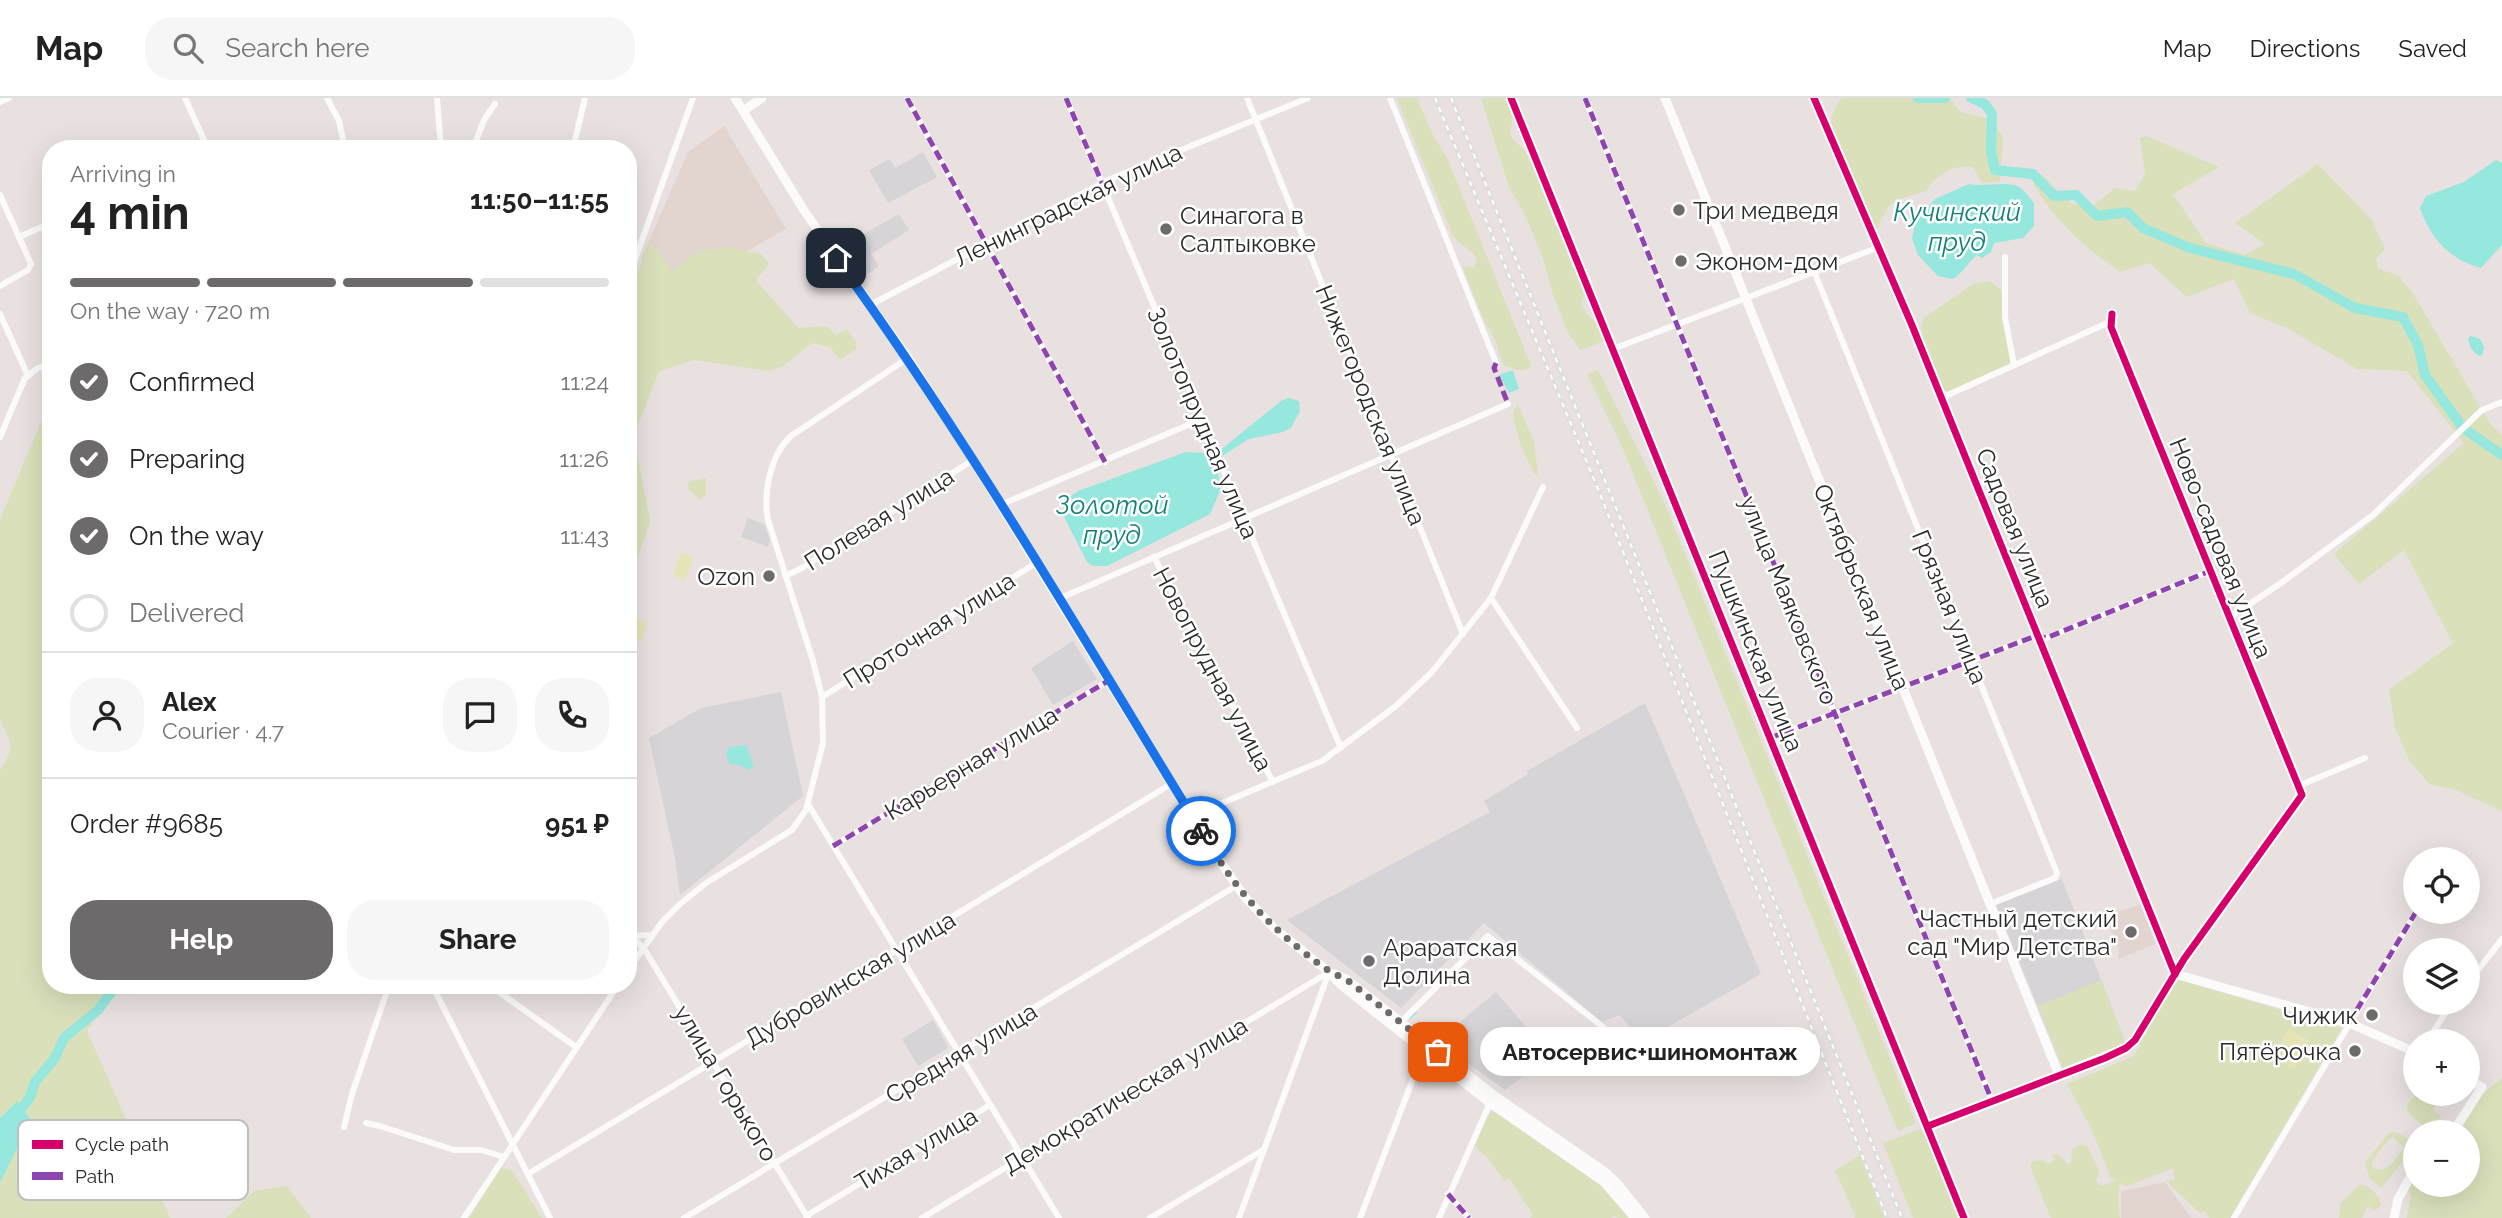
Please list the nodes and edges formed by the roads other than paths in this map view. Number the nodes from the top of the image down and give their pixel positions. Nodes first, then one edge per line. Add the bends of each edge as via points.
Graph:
1 (9, 98) edge
2 (185, 98) edge
3 (327, 98) edge
4 (437, 98) edge
5 (585, 98) edge
6 (693, 98) edge
7 (735, 98) edge
8 (762, 98) edge
9 (907, 98) edge
10 (1066, 98) edge
11 (1247, 98) edge
12 (1308, 98) edge
13 (1390, 98) edge
14 (1511, 98) edge
15 (1585, 98) edge
16 (1665, 98) edge
17 (1814, 98) edge
18 (0, 102) edge
19 (495, 104) dead end
20 (743, 111) junction
21 (1256, 121) junction
22 (204, 140) edge
23 (343, 140) edge
24 (440, 140) edge
25 (476, 140) edge
26 (575, 140) edge
27 (1102, 183) junction
28 (0, 195) edge
29 (42, 227) edge
30 (19, 237) junction
31 (986, 246) junction
32 (1879, 247) junction
33 (637, 254) edge
34 (2006, 257) dead end
35 (1814, 271) junction
36 (0, 286) edge
37 (1745, 297) junction
38 (870, 305) junction
39 (0, 314) edge
40 (1677, 324) junction
41 (1612, 349) junction
42 (908, 358) junction
43 (1496, 363) dead end
44 (2014, 365) junction
45 (42, 366) edge
46 (28, 376) junction
47 (1941, 398) junction
48 (2502, 402) edge
49 (1508, 404) dead end
50 (1202, 419) junction
51 (0, 437) edge
52 (1391, 454) junction
53 (973, 460) junction
54 (1105, 461) junction
55 (1543, 487) dead end
56 (1000, 505) junction
57 (1244, 518) junction
58 (1154, 557) junction
59 (1036, 563) junction
60 (2210, 571) junction
61 (785, 576) junction
62 (1491, 598) junction
63 (1058, 599) junction
64 (2229, 618) junction
65 (1463, 634) junction
66 (2038, 635) junction
67 (1972, 662) junction
68 (1108, 681) junction
69 (1903, 688) junction
70 (822, 697) junction
71 (1835, 714) junction
72 (1577, 728) dead end
73 (1770, 738) junction
74 (1341, 748) junction
75 (2365, 758) dead end
76 (1273, 782) junction
77 (1171, 784) junction
78 (2298, 786) junction
79 (808, 804) junction
80 (1191, 816) junction
81 (833, 846) junction
82 (1236, 886) junction
83 (1990, 904) junction
84 (2409, 924) edge
85 (652, 935) junction
86 (637, 936) edge
87 (2502, 939) edge
88 (637, 942) edge
89 (643, 948) junction
90 (897, 950) junction
91 (637, 957) edge
92 (2480, 967) edge
93 (1329, 972) junction
94 (2175, 974) junction
95 (386, 994) edge
96 (437, 994) edge
97 (502, 994) edge
98 (612, 994) edge
99 (1401, 1022) junction
100 (2349, 1023) junction
101 (1603, 1027) dead end
102 (576, 1047) junction
103 (2403, 1047) edge
104 (1424, 1050) junction
105 (960, 1054) junction
106 (713, 1062) junction
107 (2059, 1076) junction
108 (1992, 1101) junction
109 (1490, 1103) junction
110 (990, 1105) junction
111 (366, 1124) dead end
112 (344, 1126) dead end
113 (1928, 1126) junction
114 (512, 1143) junction
115 (1264, 1149) junction
116 (503, 1157) junction
117 (1022, 1157) junction
118 (776, 1165) junction
119 (528, 1174) junction
120 (2403, 1190) edge
121 (1448, 1194) junction
122 (807, 1217) edge
123 (464, 1218) edge
124 (550, 1218) edge
125 (684, 1218) edge
126 (922, 1218) edge
127 (1059, 1218) edge
128 (1150, 1218) edge
129 (1238, 1218) edge
130 (1360, 1218) edge
131 (1439, 1218) edge
132 (1469, 1218) edge
133 (1635, 1218) edge
134 (1645, 1218) edge
135 (1964, 1218) edge
136 (2234, 1218) edge
137 (2394, 1218) edge

1 - 18 street
2 - 22 street
3 - 23 street
4 - 24 street
5 - 26 street
6 - 33 street
7 - 20 street
8 - 20 street
9 - 31 street
10 - 27 street, Золотопрудная улица
11 - 21 street, Нижегородская улица
12 - 21 street, Ленинградская улица
13 - 43 street
14 - 41 street, Пушкинская улица
15 - 40 street, улица Маяковского
16 - 37 street, Октябрьская улица
17 - 32 street, Садовая улица
19 - 25 street
20 - 38 street
21 - 27 street, Ленинградская улица
21 - 52 street, Нижегородская улица
27 - 31 street, Ленинградская улица
27 - 50 street, Золотопрудная улица
28 - 30 street
29 - 30 street
30 - 36 street via 31,264
31 - 38 street, Ленинградская улица
31 - 54 street
32 - 35 street
32 - 47 street, Садовая улица
34 - 44 street via 2005,317
35 - 37 street
35 - 67 street, Грязная улица
37 - 40 street
37 - 69 street, Октябрьская улица
38 - 42 street
39 - 46 street
40 - 41 street
40 - 71 street, улица Маяковского
41 - 73 street, Пушкинская улица
42 - 53 street
42 - 61 street via 799,429 780,448 766,504
44 - 47 street
44 - 60 street, Ново-садовая улица via 2112,317 2111,327
45 - 46 street
46 - 51 street
47 - 66 street, Садовая улица
48 - 64 street via 2485,407 2374,515
49 - 52 street
50 - 54 street
50 - 57 street, Золотопрудная улица
52 - 57 street
52 - 65 street, Нижегородская улица
53 - 56 street
53 - 61 street, Полевая улица
54 - 56 street
55 - 62 street
56 - 59 street
57 - 58 street
57 - 74 street, Золотопрудная улица
58 - 63 street
58 - 76 street, Новопрудная улица
59 - 63 street
59 - 70 street, Проточная улица
60 - 64 street, Ново-садовая улица
60 - 66 street via 2046,638
61 - 70 street
62 - 65 street
62 - 72 street
63 - 68 street
64 - 78 street, Ново-садовая улица
65 - 74 street via 1396,706
66 - 67 street
66 - 94 street, Садовая улица
67 - 69 street
67 - 83 street, Грязная улица via 2057,873 2055,878
68 - 77 street
68 - 81 street, Карьерная улица
69 - 71 street
69 - 83 street, Октябрьская улица
70 - 79 street via 823,743
71 - 73 street
71 - 108 street, улица Маяковского
73 - 113 street, Пушкинская улица
74 - 76 street
75 - 78 street
76 - 80 street
77 - 80 street
77 - 90 street, Дубровинская улица
78 - 94 street, Ново-садовая улица via 2302,795
79 - 81 street
79 - 85 street via 792,830 695,891
80 - 82 street
81 - 90 street
82 - 93 street via 1274,928
82 - 105 street, Средняя улица
83 - 107 street, Октябрьская улица
84 - 100 street
85 - 86 street
85 - 89 street
87 - 92 street
88 - 89 street, улица Горького
89 - 91 street
89 - 106 street, улица Горького
90 - 105 street
90 - 106 street, Дубровинская улица
93 - 99 street via 1346,979
93 - 104 street
93 - 115 street
93 - 117 street, Демократическая улица
94 - 100 street
94 - 107 street via 2131,1045
95 - 112 street
96 - 114 street
97 - 102 street
98 - 102 street
99 - 101 street via 1488,936
99 - 134 street via 1495,1096 1609,1176
100 - 103 street
100 - 136 street
102 - 114 street
104 - 109 street
104 - 130 street
105 - 110 street
105 - 118 street, Средняя улица
106 - 118 street, улица Горького
106 - 119 street, Дубровинская улица
107 - 108 street
108 - 113 street
109 - 121 street
109 - 133 street via 1604,1182
110 - 117 street
110 - 122 street, Тихая улица
111 - 116 street via 454,1150 481,1150
113 - 135 street, Пушкинская улица
114 - 116 street
114 - 119 street
115 - 128 street
115 - 129 street
116 - 123 street
117 - 126 street, Демократическая улица
117 - 127 street
118 - 122 street, улица Горького
118 - 125 street, Средняя улица
119 - 124 street
120 - 137 street
121 - 131 street
121 - 132 street

